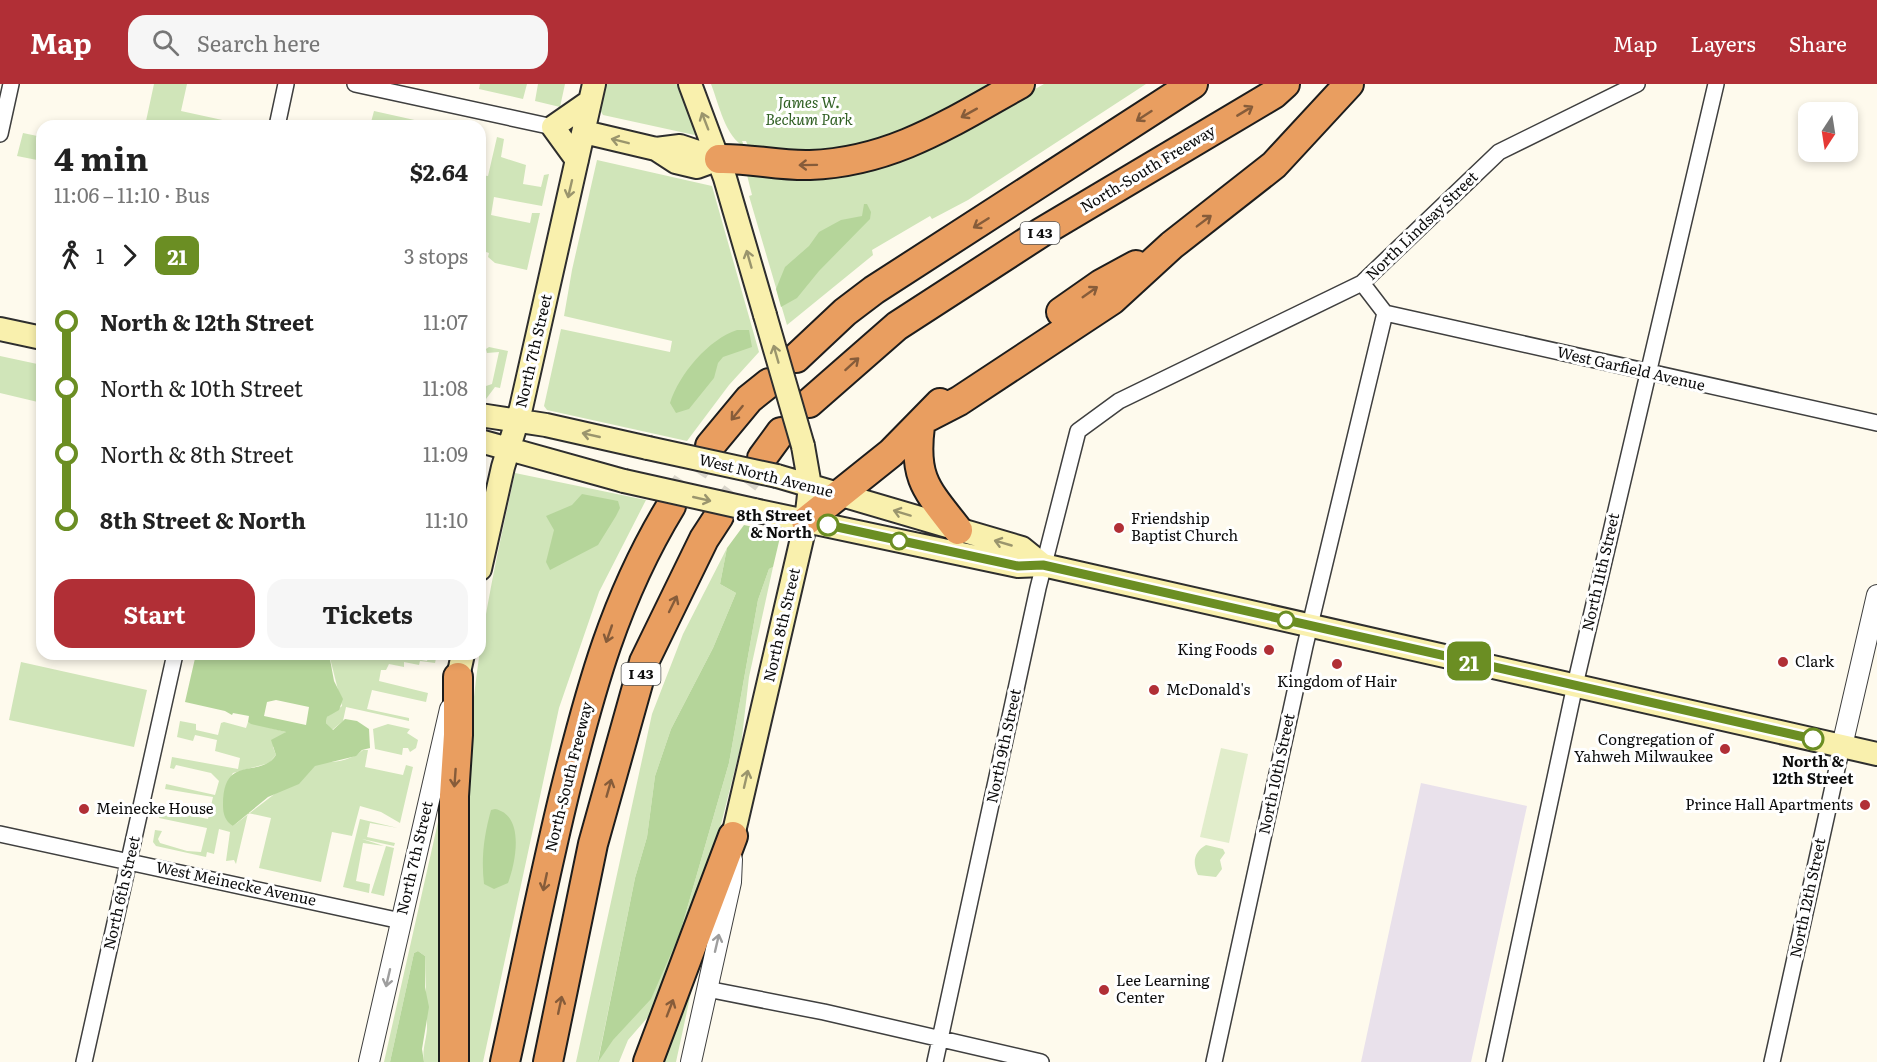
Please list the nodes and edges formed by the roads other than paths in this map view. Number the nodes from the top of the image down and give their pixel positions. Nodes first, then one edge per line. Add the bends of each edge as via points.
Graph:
1 (11, 84) edge
2 (286, 84) edge
3 (355, 84) edge
4 (690, 84) edge
5 (1020, 84) edge
6 (1193, 84) edge
7 (1286, 84) edge
8 (1349, 84) edge
9 (1637, 84) edge
10 (1716, 84) edge
11 (591, 93) edge
12 (278, 120) edge
13 (553, 127) junction
14 (584, 132) junction
15 (0, 134) edge
16 (719, 159) junction
17 (577, 160) junction
18 (1362, 284) junction
19 (1385, 313) junction
20 (0, 329) edge
21 (36, 337) edge
22 (796, 358) dead end
23 (1647, 373) junction
24 (769, 383) dead end
25 (809, 404) dead end
26 (486, 416) edge
27 (518, 421) junction
28 (924, 422) junction
29 (1877, 423) edge
30 (1078, 431) joint
31 (792, 439) junction
32 (486, 442) edge
33 (710, 446) tunnel mouth
34 (509, 448) junction
35 (770, 467) junction
36 (810, 486) junction
37 (838, 494) junction
38 (671, 506) tunnel mouth
39 (719, 516) tunnel mouth
40 (806, 521) junction
41 (958, 530) junction
42 (486, 544) edge
43 (1043, 565) junction
44 (1877, 595) edge
45 (1310, 626) junction
46 (174, 660) edge
47 (460, 666) edge
48 (1575, 685) junction
49 (1842, 746) junction
50 (1877, 754) edge
51 (0, 834) edge
52 (733, 836) junction
53 (129, 861) junction
54 (401, 921) junction
55 (707, 989) junction
56 (940, 1039) junction
57 (84, 1062) edge
58 (369, 1062) edge
59 (454, 1062) edge
60 (505, 1062) edge
61 (548, 1062) edge
62 (648, 1062) edge
63 (691, 1062) edge
64 (935, 1062) edge
65 (1041, 1062) edge
66 (1214, 1062) edge
67 (1494, 1062) edge
68 (1772, 1062) edge

1 - 15 street
2 - 12 street
3 - 13 street
16 -> 4 main road, North 8th Street
5 -> 16 highway via 919,140 866,159 808,165
6 -> 22 highway, I 43 via 874,290
25 -> 7 highway, North-South Freeway / I 43 via 897,326 1042,232
28 -> 8 highway via 1112,300 1172,245 1274,165
9 - 18 street, North Lindsay Street via 1499,152
10 - 23 street, North 11th Street
11 - 13 main road
11 - 14 main road, North 7th Street
13 - 17 main road
16 -> 14 main road via 680,146 656,150
14 - 17 main road, North 7th Street
31 -> 16 main road, North 8th Street, bridge via 765,315
17 -> 27 main road, North 7th Street
18 - 19 street
18 - 30 street, North Lindsay Street via 1119,401
19 - 23 street, West Garfield Avenue
19 - 45 street, North 10th Street
20 - 21 main road
23 - 29 street, West Garfield Avenue
23 - 48 street, North 11th Street
24 -> 33 highway via 749,399
26 - 27 main road, West North Avenue
27 - 34 main road, North 7th Street
35 -> 27 main road, West North Avenue, bridge via 648,448
28 - 37 highway
28 - 41 highway via 917,446 919,472 932,497
30 - 43 street, North 9th Street
31 - 35 highway
31 - 36 main road, North 8th Street
32 - 34 main road, West North Avenue
34 -> 40 main road, West North Avenue, bridge via 624,481
34 - 42 main road, North 7th Street
35 - 36 main road, West North Avenue
36 - 37 main road, West North Avenue
36 - 40 main road, North 8th Street
37 - 40 highway
41 -> 37 main road, West North Avenue
38 -> 60 highway, North-South Freeway / I 43 via 630,581 594,675
61 -> 39 highway, I 43 via 594,844 644,662
40 - 43 main road, West North Avenue via 1018,566
52 -> 40 main road, North 8th Street
43 -> 41 main road, West North Avenue via 1022,548
43 - 45 main road, West North Avenue
43 - 56 street, North 9th Street
44 - 49 street, North 12th Street
45 - 48 main road, West North Avenue
45 - 66 street, North 10th Street
46 - 53 street, North 6th Street
47 - 54 street, North 7th Street
47 -> 59 highway via 454,808
48 - 49 main road, West North Avenue
48 - 67 street, North 11th Street
49 - 50 main road, West North Avenue
49 - 68 street, North 12th Street
51 - 53 street, West Meinecke Avenue
55 -> 52 street, North 8th Street via 731,882
62 -> 52 highway
53 - 54 street, West Meinecke Avenue
53 - 57 street, North 6th Street
54 -> 58 street, North 7th Street
55 - 56 street
55 - 63 street, North 8th Street
56 - 64 street, North 9th Street
56 - 65 street

